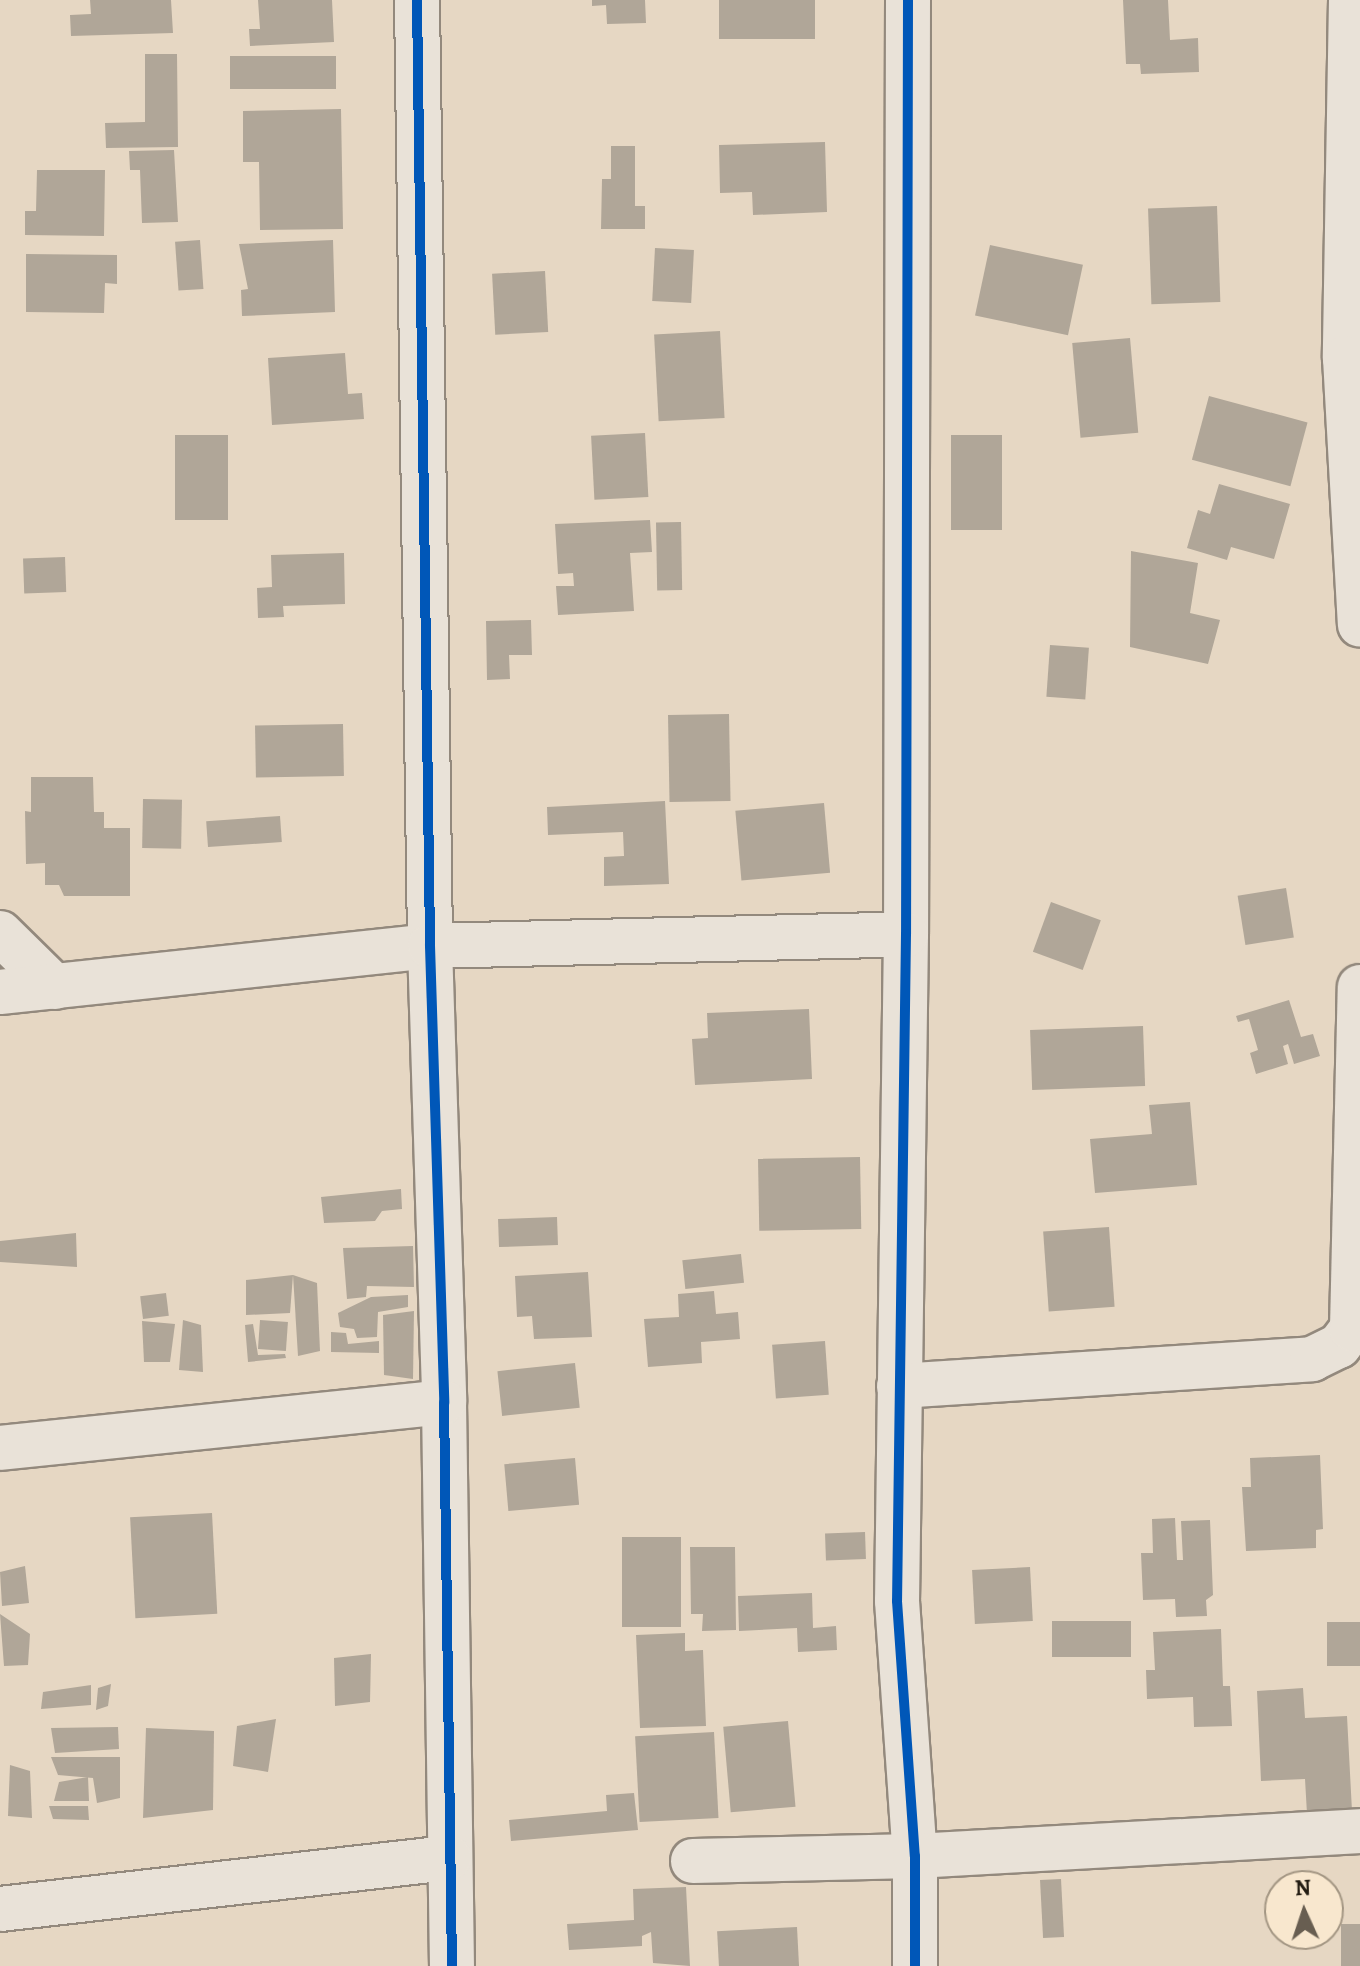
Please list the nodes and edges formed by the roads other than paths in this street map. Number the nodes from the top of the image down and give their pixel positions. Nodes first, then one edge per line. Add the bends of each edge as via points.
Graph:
1 (417, 0) edge
2 (908, 0) edge
3 (1351, 0) edge
4 (1353, 264) edge
5 (1360, 625) edge
6 (0, 933) edge
7 (906, 934) junction
8 (430, 946) junction
9 (55, 987) junction
10 (1360, 987) edge
11 (0, 992) edge
12 (899, 1386) junction
13 (444, 1402) junction
14 (0, 1448) edge
15 (1360, 1831) edge
16 (915, 1856) junction
17 (449, 1858) junction
18 (693, 1861) dead end
19 (0, 1909) edge
20 (452, 1966) edge
21 (915, 1966) edge

1 - 8 street
2 - 7 street
3 - 4 street
4 - 5 street via 1345,358
6 - 9 street
7 - 8 street
7 - 12 street
8 - 9 street
8 - 13 street
9 - 11 street
10 - 12 street via 1352,1329 1339,1346 1312,1359
12 - 16 street via 897,1601
13 - 14 street
13 - 17 street
15 - 16 street
16 - 18 street
16 - 21 street
17 - 19 street
17 - 20 street

